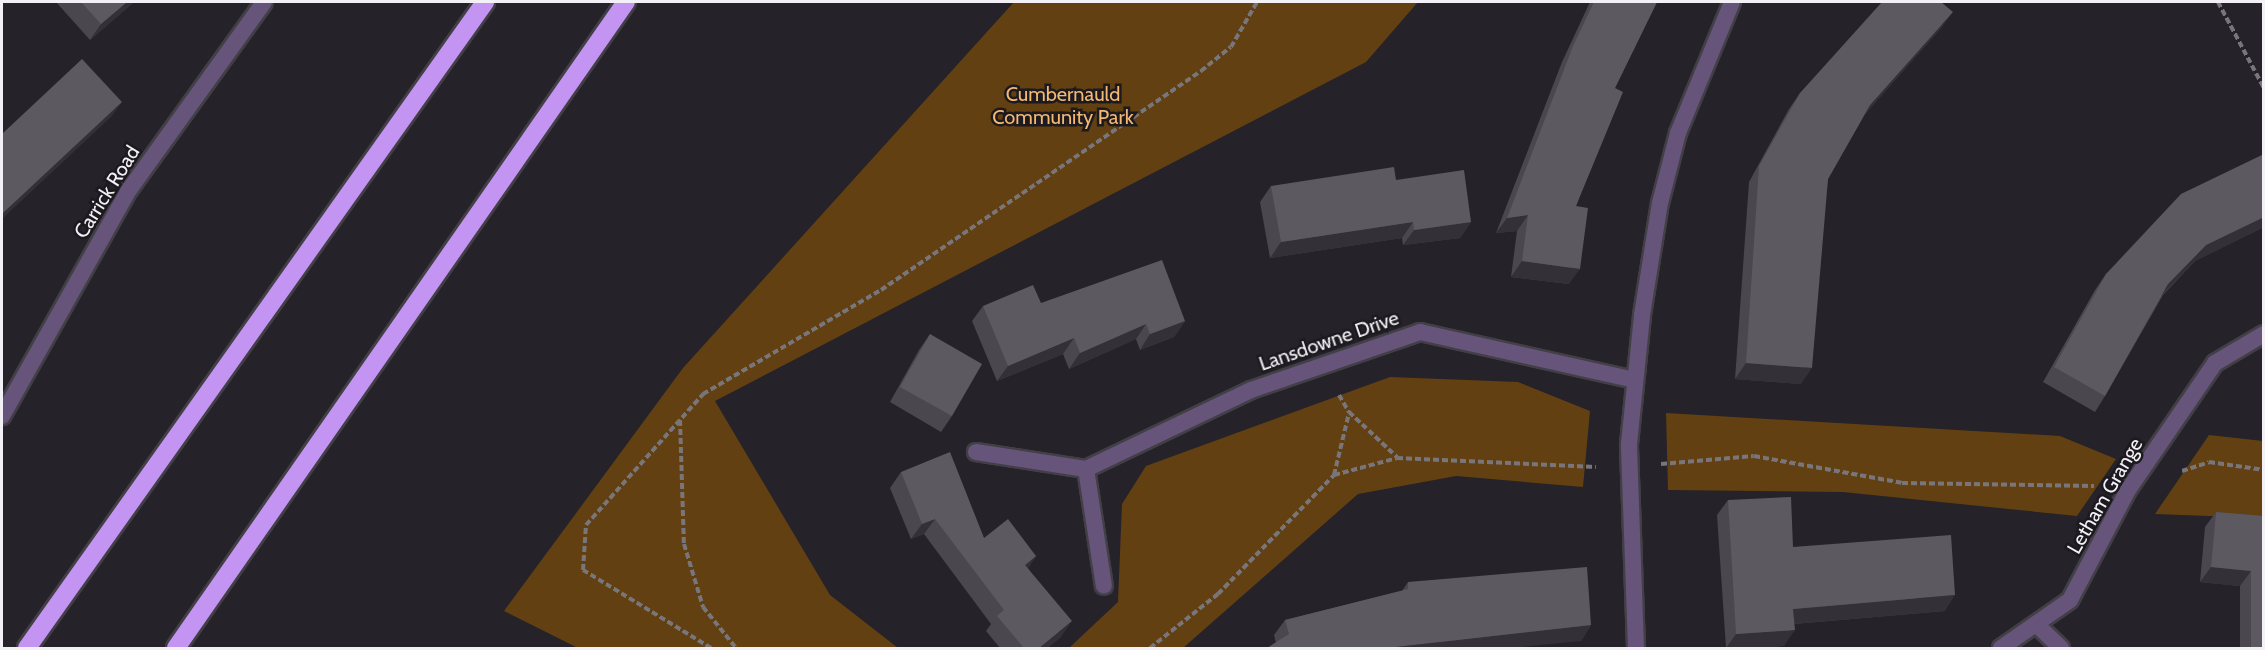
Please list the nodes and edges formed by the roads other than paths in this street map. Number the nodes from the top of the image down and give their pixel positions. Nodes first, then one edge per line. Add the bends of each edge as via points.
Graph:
1 (264, 2) edge
2 (485, 2) edge
3 (626, 2) edge
4 (1732, 2) edge
5 (2264, 334) edge
6 (1635, 380) junction
7 (2, 416) edge
8 (976, 452) dead end
9 (1086, 469) junction
10 (1104, 586) dead end
11 (2036, 624) junction
12 (27, 648) edge
13 (176, 648) edge
14 (1636, 648) edge
15 (2001, 648) edge
16 (2061, 648) edge

1 - 7 street, Carrick Road via 129,190
2 - 12 highway
3 - 13 highway
4 - 6 street via 1682,123 1662,193
5 - 11 street, Letham Grange via 2215,363 2127,490 2070,600
6 - 9 street, Lansdowne Drive via 1420,332 1251,390
6 - 14 street via 1630,467
8 - 9 street
9 - 10 street
11 - 15 street, Letham Grange
11 - 16 street

